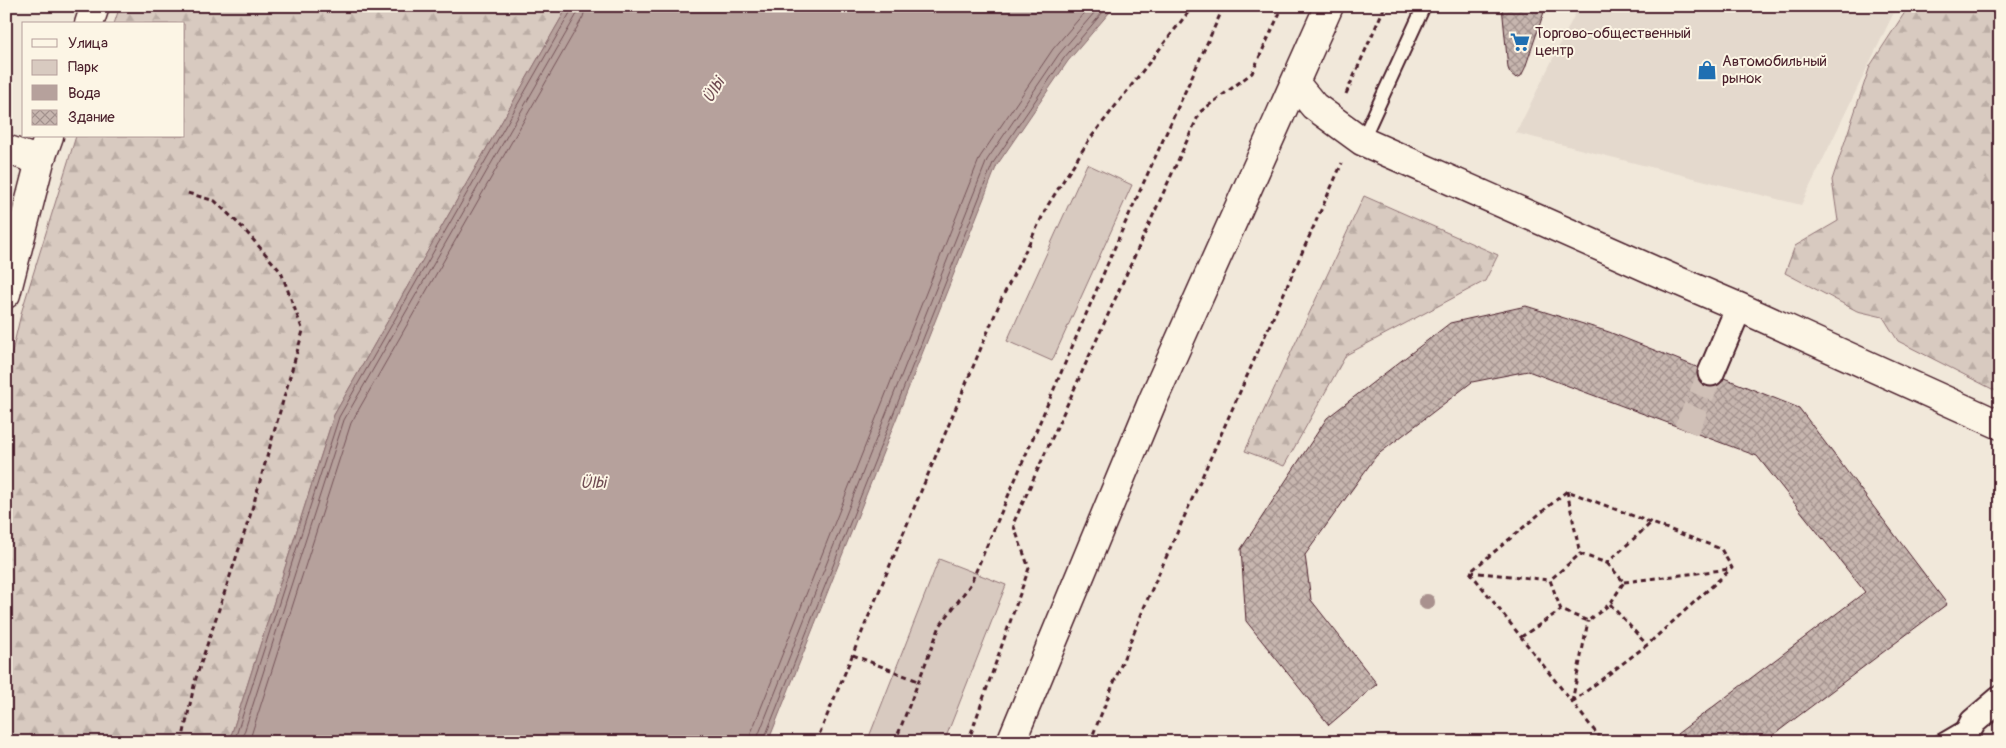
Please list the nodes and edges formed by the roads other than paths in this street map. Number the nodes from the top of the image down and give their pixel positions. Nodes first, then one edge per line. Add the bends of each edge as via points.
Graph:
1 (95, 6) edge
2 (1329, 6) edge
3 (1424, 6) edge
4 (90, 22) edge
5 (1295, 82) junction
6 (1353, 135) junction
7 (45, 148) edge
8 (6, 149) edge
9 (6, 294) edge
10 (1740, 307) junction
11 (1711, 373) tunnel mouth
12 (2000, 424) edge
13 (2000, 699) edge
14 (1968, 732) edge
15 (1011, 742) edge
16 (1939, 742) edge

1 - 4 street
2 - 5 street
3 - 6 lane
5 - 6 street via 1314,106
5 - 15 street via 1153,400
6 - 10 street via 1646,268
7 - 8 street
7 - 9 street
10 - 11 street
10 - 12 street
13 - 14 street
14 - 16 lane

